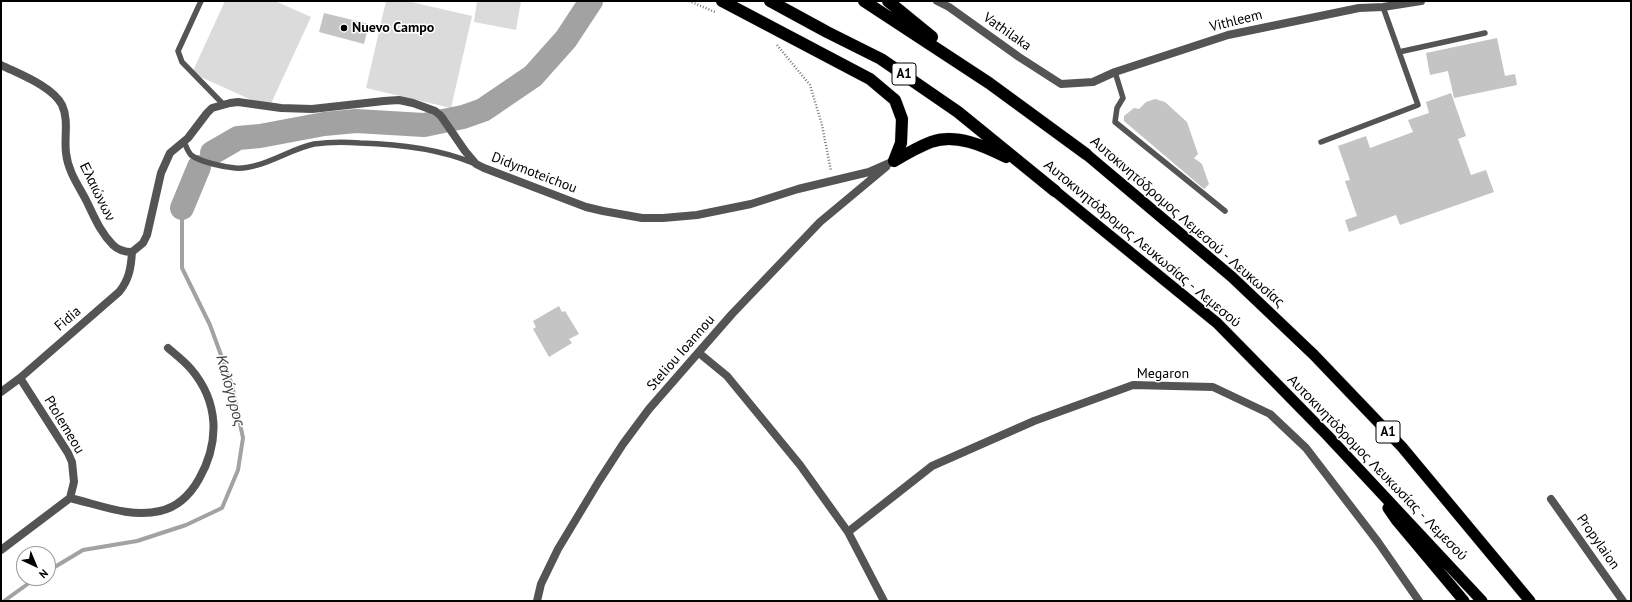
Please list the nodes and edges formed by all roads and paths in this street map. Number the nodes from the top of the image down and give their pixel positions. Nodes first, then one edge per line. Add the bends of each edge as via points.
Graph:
1 (201, 1) edge
2 (689, 1) edge
3 (722, 1) edge
4 (770, 1) edge
5 (864, 1) edge
6 (888, 1) edge
7 (937, 1) edge
8 (1421, 1) edge
9 (1358, 5) edge
10 (1383, 7) junction
11 (719, 14) dead end
12 (1485, 33) dead end
13 (773, 40) dead end
14 (1399, 52) junction
15 (1, 65) edge
16 (1115, 72) junction
17 (988, 83) junction
18 (1061, 84) joint
19 (223, 104) junction
20 (184, 142) junction
21 (1320, 142) dead end
22 (1086, 154) joint
23 (894, 161) junction
24 (476, 164) junction
25 (1025, 166) junction
26 (833, 181) junction
27 (1055, 191) joint
28 (1225, 211) dead end
29 (132, 252) junction
30 (168, 348) dead end
31 (699, 353) junction
32 (20, 378) junction
33 (1, 392) edge
34 (1367, 478) junction
35 (70, 498) junction
36 (1551, 499) dead end
37 (848, 532) junction
38 (1, 550) edge
39 (537, 601) edge
40 (884, 601) edge
41 (1419, 601) edge
42 (1464, 601) edge
43 (1482, 601) edge
44 (1530, 601) edge
45 (1623, 601) edge

1 - 19 lane via 178,51 182,62
2 - 11 path
3 - 23 highway via 870,79 896,100 902,119 901,143
4 - 25 highway, Αυτοκινητόδρομος Λευκωσίας - Λεμεσού / A1 via 881,58 958,112
5 - 17 highway, Αυτοκινητόδρομος Λεμεσού - Λευκωσίας / A1
6 - 17 highway
7 - 18 street, Vathilaka
8 - 10 street, Vithleem
9 - 10 street, Vithleem
9 - 16 street, Vithleem via 1228,34
10 - 14 lane
12 - 14 lane
13 - 26 path via 810,85 822,125
14 - 21 lane via 1418,105
15 - 29 street, Ελαιώνων via 41,85 61,104 65,116 66,153 71,172 99,228 122,252
16 - 18 street, Vithleem via 1093,82
16 - 28 lane via 1123,98 1117,108 1115,122
17 - 22 highway, Αυτοκινητόδρομος Λεμεσού - Λευκωσίας / A1
19 - 20 street, Didymoteichou via 212,108
19 - 24 street, Didymoteichou via 238,102 312,109 399,100 425,106 444,119
20 - 24 lane via 190,154 200,160 236,168 256,165 314,144 344,142 432,150
20 - 29 street, Didymoteichou via 170,153 161,173 147,235 143,243
22 - 44 highway, Αυτοκινητόδρομος Λεμεσού - Λευκωσίας / A1 via 1232,277 1314,355 1402,447
23 - 25 highway via 917,148 948,139 984,146
23 - 26 street, Didymoteichou via 870,172
23 - 31 street, Steliou Ioannou via 820,222 732,314
24 - 26 street, Didymoteichou via 586,207 642,218 680,217 715,212
25 - 27 highway, Αυτοκινητόδρομος Λευκωσίας - Λεμεσού / A1
27 - 34 highway, Αυτοκινητόδρομος Λευκωσίας - Λεμεσού / A1 via 1217,323
29 - 32 street, Fidia via 129,275 119,292
30 - 35 street via 197,377 208,399 212,415 214,429 208,460 191,492 172,507 148,513 114,510
31 - 37 street via 727,376 800,465
31 - 39 street, Steliou Ioannou via 649,409 611,462 555,555 541,584
32 - 33 street, Fidia
32 - 35 street, Ptolemeou via 72,462 74,482
34 - 42 highway via 1397,521
34 - 43 highway, Αυτοκινητόδρομος Λευκωσίας - Λεμεσού / A1
35 - 38 street
36 - 45 street, Propylaion
37 - 40 street
37 - 41 street, Megaron via 932,466 1034,421 1133,385 1213,387 1270,414 1306,448 1378,542

